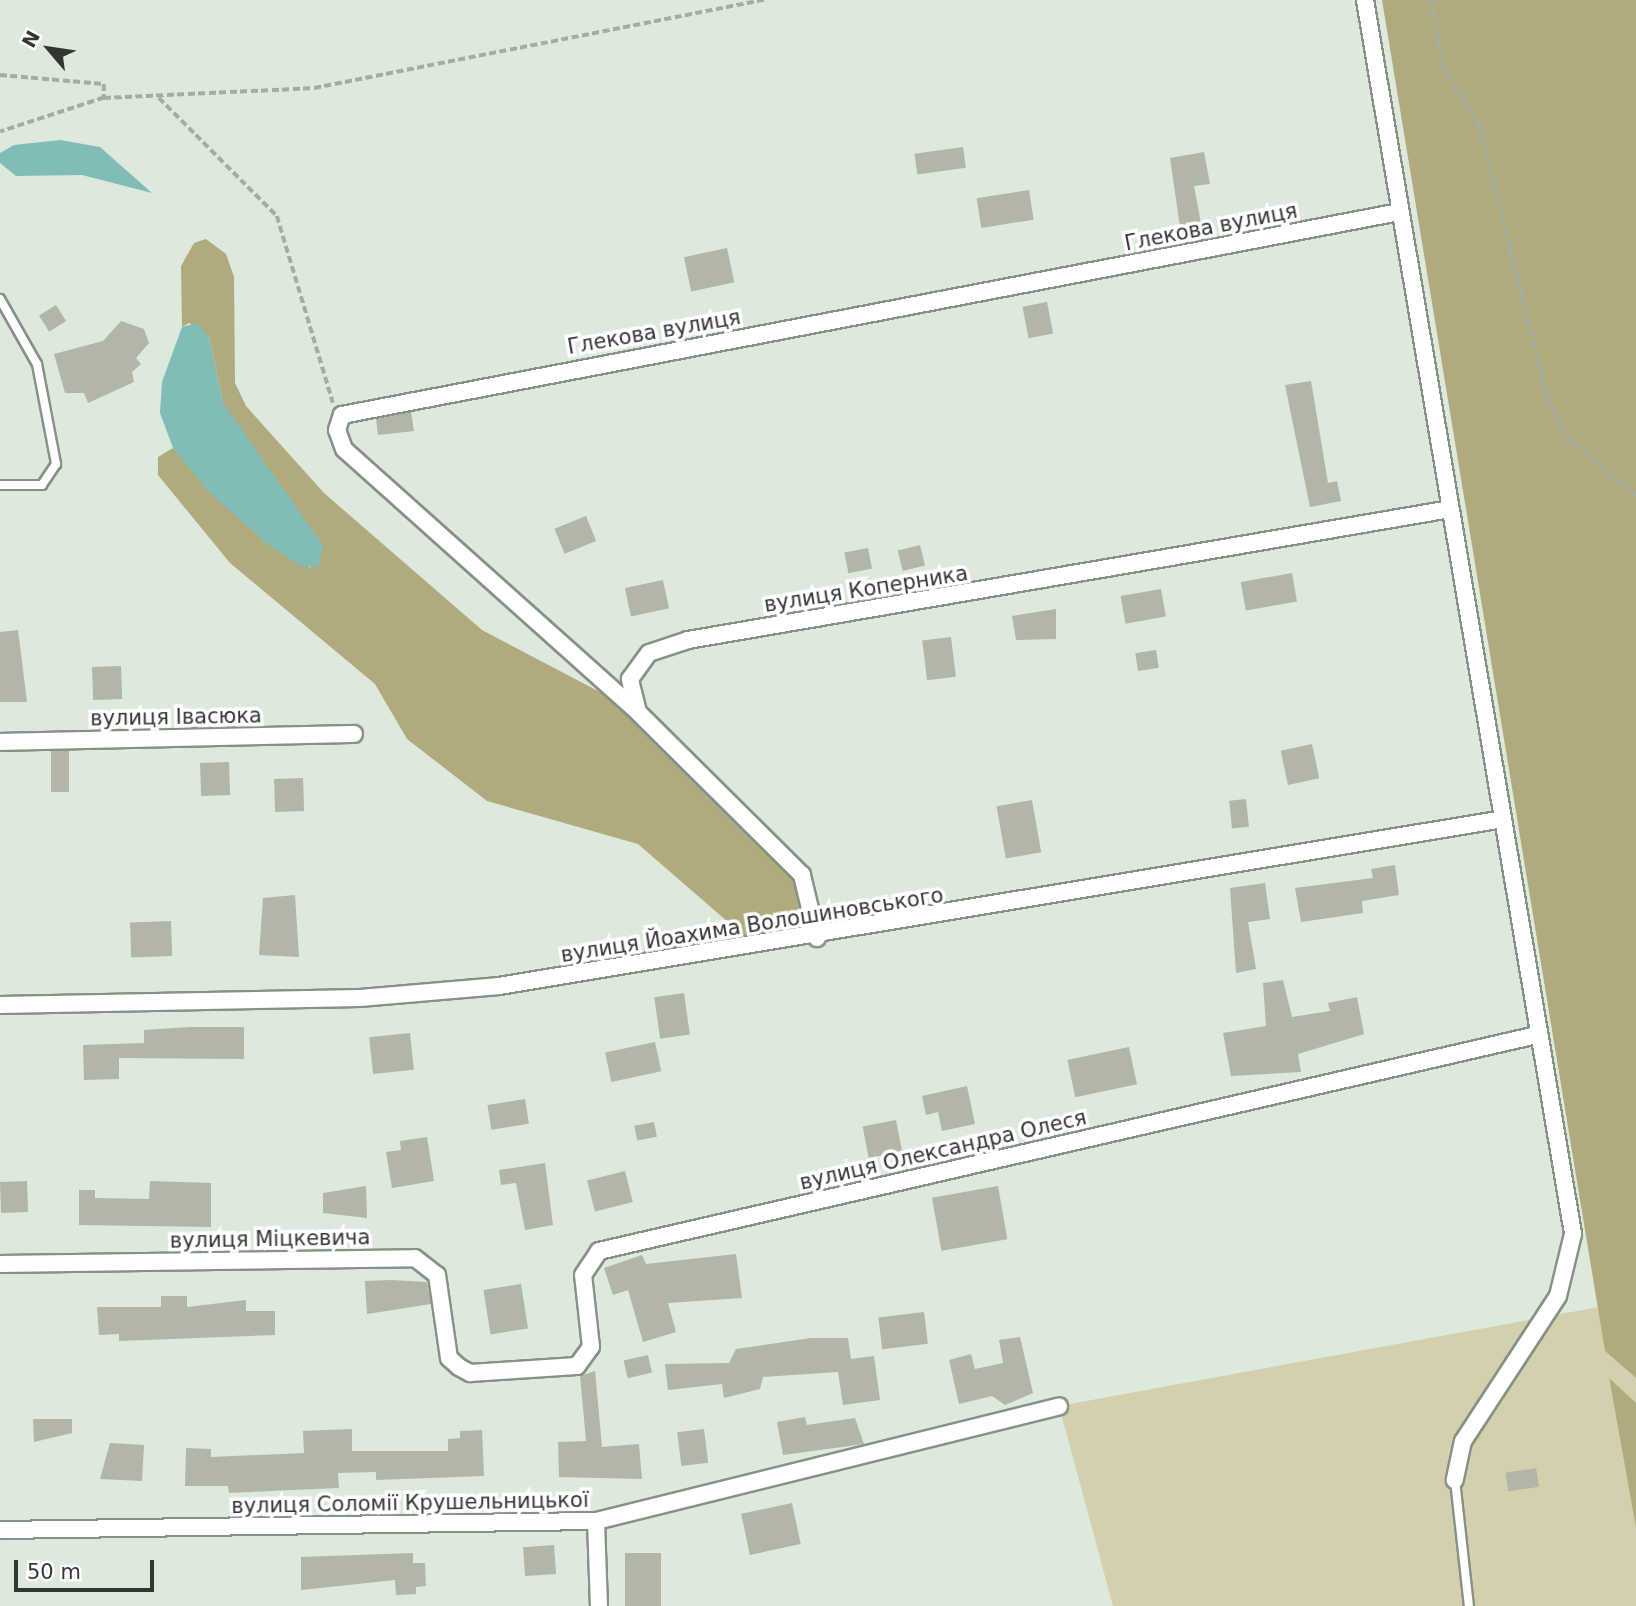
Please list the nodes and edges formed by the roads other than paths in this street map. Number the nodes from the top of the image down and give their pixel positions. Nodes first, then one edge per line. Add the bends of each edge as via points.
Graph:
1 (1365, 0) edge
2 (1399, 212) junction
3 (0, 299) edge
4 (0, 485) edge
5 (1450, 509) junction
6 (638, 712) junction
7 (354, 734) dead end
8 (0, 742) edge
9 (1503, 819) junction
10 (817, 938) junction
11 (0, 1005) edge
12 (1537, 1035) junction
13 (0, 1264) edge
14 (459, 1367) joint
15 (1059, 1406) dead end
16 (1455, 1480) joint
17 (596, 1521) junction
18 (0, 1530) edge
19 (599, 1606) edge
20 (1469, 1606) edge

1 - 2 street
2 - 5 street
2 - 6 street, Глекова вулиця via 351,409 338,422 344,449
3 - 4 lane via 37,363 56,464 42,485
5 - 6 street, вулиця Коперника via 667,644 635,665 629,686
5 - 9 street
6 - 10 street via 802,875
7 - 8 street, вулиця Івасюка
9 - 10 street, вулиця Йоахима Волошиновського
9 - 12 street
10 - 11 street, вулиця Йоахима Волошиновського via 427,994
12 - 14 street, вулиця Олександра Олеся via 599,1251 583,1275 586,1359 577,1366 470,1373
12 - 16 street via 1573,1254 1559,1296 1463,1441
13 - 14 street, вулиця Міцкевича via 415,1258 437,1275 450,1357
15 - 17 street, вулиця Соломії Крушельницької
16 - 20 lane
17 - 18 street, вулиця Соломії Крушельницької
17 - 19 street

